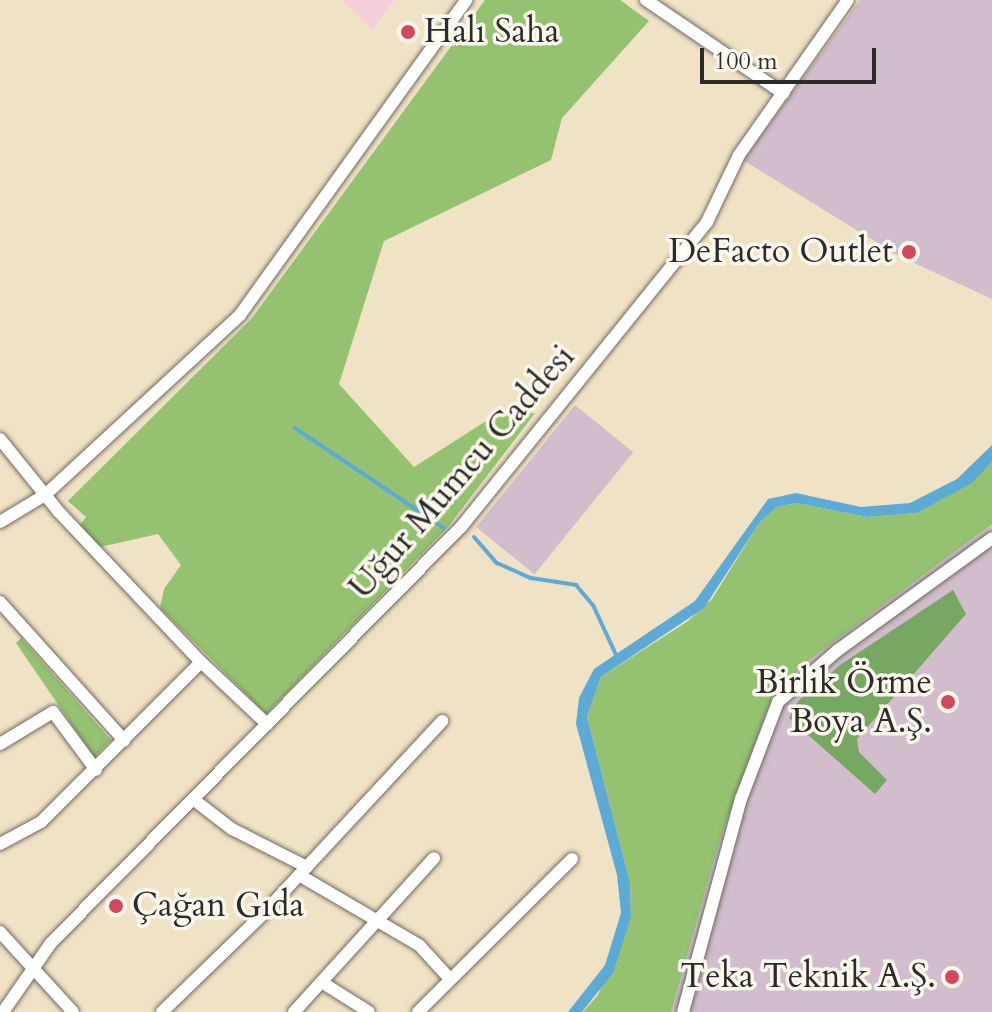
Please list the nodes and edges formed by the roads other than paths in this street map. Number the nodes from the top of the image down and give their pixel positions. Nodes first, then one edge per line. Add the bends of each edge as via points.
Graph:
1 (466, 0) edge
2 (646, 0) edge
3 (848, 0) edge
4 (783, 93) junction
5 (0, 439) edge
6 (45, 495) junction
7 (0, 522) edge
8 (992, 538) edge
9 (0, 602) edge
10 (201, 662) junction
11 (442, 721) dead end
12 (267, 724) junction
13 (124, 740) junction
14 (0, 744) edge
15 (96, 770) junction
16 (193, 799) junction
17 (0, 844) edge
18 (434, 858) dead end
19 (572, 859) dead end
20 (303, 871) junction
21 (378, 918) junction
22 (0, 932) edge
23 (34, 967) junction
24 (450, 979) junction
25 (323, 983) junction
26 (3, 1012) edge
27 (73, 1012) edge
28 (162, 1012) edge
29 (294, 1012) edge
30 (369, 1012) edge
31 (418, 1012) edge
32 (683, 1012) edge

1 - 6 street via 240,315
2 - 4 street
3 - 4 street, Uğur Mumcu Caddesi
4 - 12 street, Uğur Mumcu Caddesi via 739,155 707,222 641,307 461,527
5 - 6 street
6 - 7 street
6 - 10 street
8 - 32 street via 838,650 778,702 741,799
9 - 13 street
10 - 12 street
10 - 13 street
11 - 20 street
12 - 16 street, Uğur Mumcu Caddesi
13 - 15 street
14 - 15 street via 53,712
15 - 17 street via 41,822
16 - 20 street
16 - 23 street, Uğur Mumcu Caddesi
18 - 21 street
19 - 24 street
20 - 21 street
20 - 28 street
21 - 24 street via 419,945
21 - 25 street
22 - 23 street
23 - 26 street, Uğur Mumcu Caddesi
23 - 27 street
24 - 31 street
25 - 29 street
25 - 30 street

